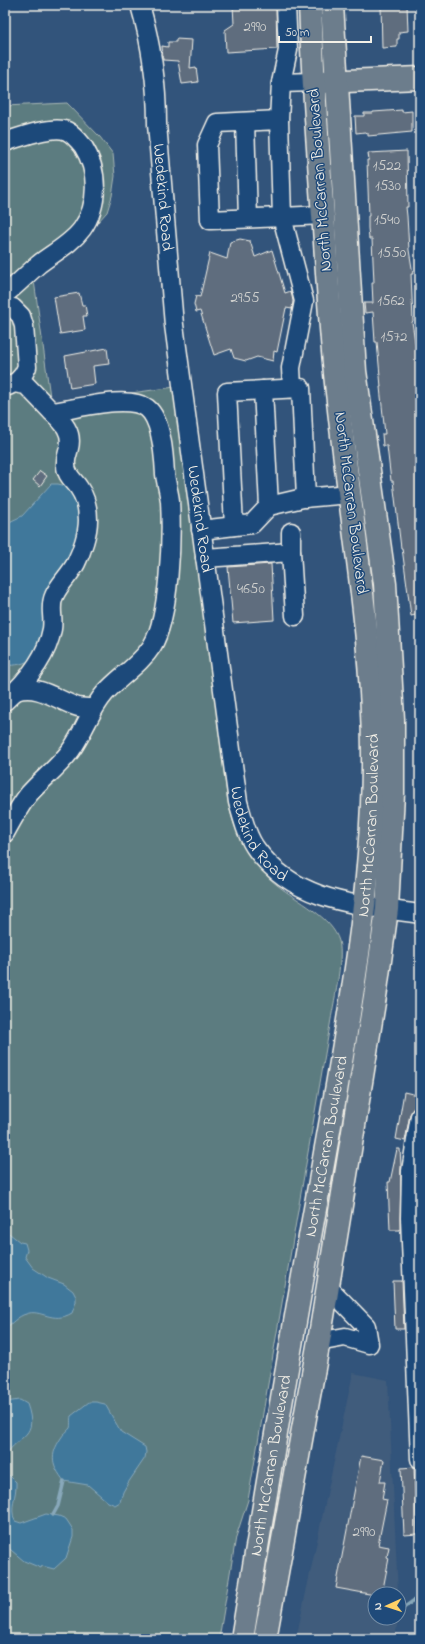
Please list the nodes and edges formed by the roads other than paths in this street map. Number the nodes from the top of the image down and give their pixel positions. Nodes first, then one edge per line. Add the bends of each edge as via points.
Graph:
1 (140, 5) edge
2 (286, 5) edge
3 (310, 5) edge
4 (332, 5) edge
5 (420, 78) edge
6 (336, 81) junction
7 (313, 82) junction
8 (281, 83) junction
9 (279, 120) junction
10 (245, 122) junction
11 (5, 142) edge
12 (323, 215) junction
13 (282, 217) junction
14 (248, 218) junction
15 (5, 294) edge
16 (5, 307) edge
17 (11, 385) edge
18 (292, 388) junction
19 (264, 390) junction
20 (52, 412) junction
21 (350, 494) junction
22 (306, 498) junction
23 (269, 506) junction
24 (234, 526) junction
25 (202, 530) junction
26 (291, 532) dead end
27 (292, 552) junction
28 (205, 558) junction
29 (295, 616) dead end
30 (11, 696) edge
31 (94, 708) junction
32 (5, 833) edge
33 (364, 905) junction
34 (387, 909) junction
35 (420, 914) edge
36 (420, 1116) edge
37 (327, 1286) junction
38 (318, 1342) junction
39 (418, 1359) edge
40 (420, 1459) edge
41 (242, 1639) edge
42 (265, 1639) edge

1 - 25 street, Wedekind Road via 157,98 174,325
2 - 8 street via 288,50
3 - 7 main road, North McCarran Boulevard
4 - 6 main road, North McCarran Boulevard
5 - 6 main road
6 - 7 main road
6 - 34 main road, North McCarran Boulevard via 355,370 385,584 390,650 393,794
7 - 8 street
7 - 12 main road, North McCarran Boulevard
8 - 9 street
9 - 10 street
9 - 13 street
10 - 14 street
10 - 14 street via 218,123 207,145 207,152 210,220
11 - 15 street via 38,132 67,131 79,141 90,157 95,193 91,211 81,230
12 - 13 street
12 - 21 main road, North McCarran Boulevard via 333,355
13 - 14 street
13 - 18 street via 304,301 291,368
16 - 17 street via 13,308 21,316 24,326 27,367 23,375
17 - 20 street via 26,385
18 - 19 street
18 - 22 street via 301,388
19 - 23 street
19 - 24 street via 227,392
20 - 30 street via 62,422 71,439 66,470 85,498 88,521 76,564 61,583 51,606 52,626 49,642 43,655
20 - 31 street via 112,403 137,403 148,409 155,418 164,454 170,498 170,547 166,592 157,637 145,655 111,686
21 - 22 street
21 - 33 main road, North McCarran Boulevard via 366,619 371,703 371,822
22 - 23 street
23 - 24 street via 252,524
24 - 25 street
25 - 28 street, Wedekind Road
26 - 27 street
27 - 28 street
27 - 29 street
28 - 33 street, Wedekind Road via 238,802 244,824 256,850 298,887 335,900
30 - 31 street via 24,688 35,689 80,708
31 - 32 street via 70,751 28,795
33 - 34 street, Wedekind Road
33 - 41 main road, North McCarran Boulevard via 349,1019
34 - 35 street, Wedekind Road
34 - 37 main road, North McCarran Boulevard via 349,1164
36 - 39 street via 411,1171 410,1218
37 - 38 main road, North McCarran Boulevard
37 - 38 street via 366,1326 369,1344 345,1337
38 - 42 main road, North McCarran Boulevard
39 - 40 street

